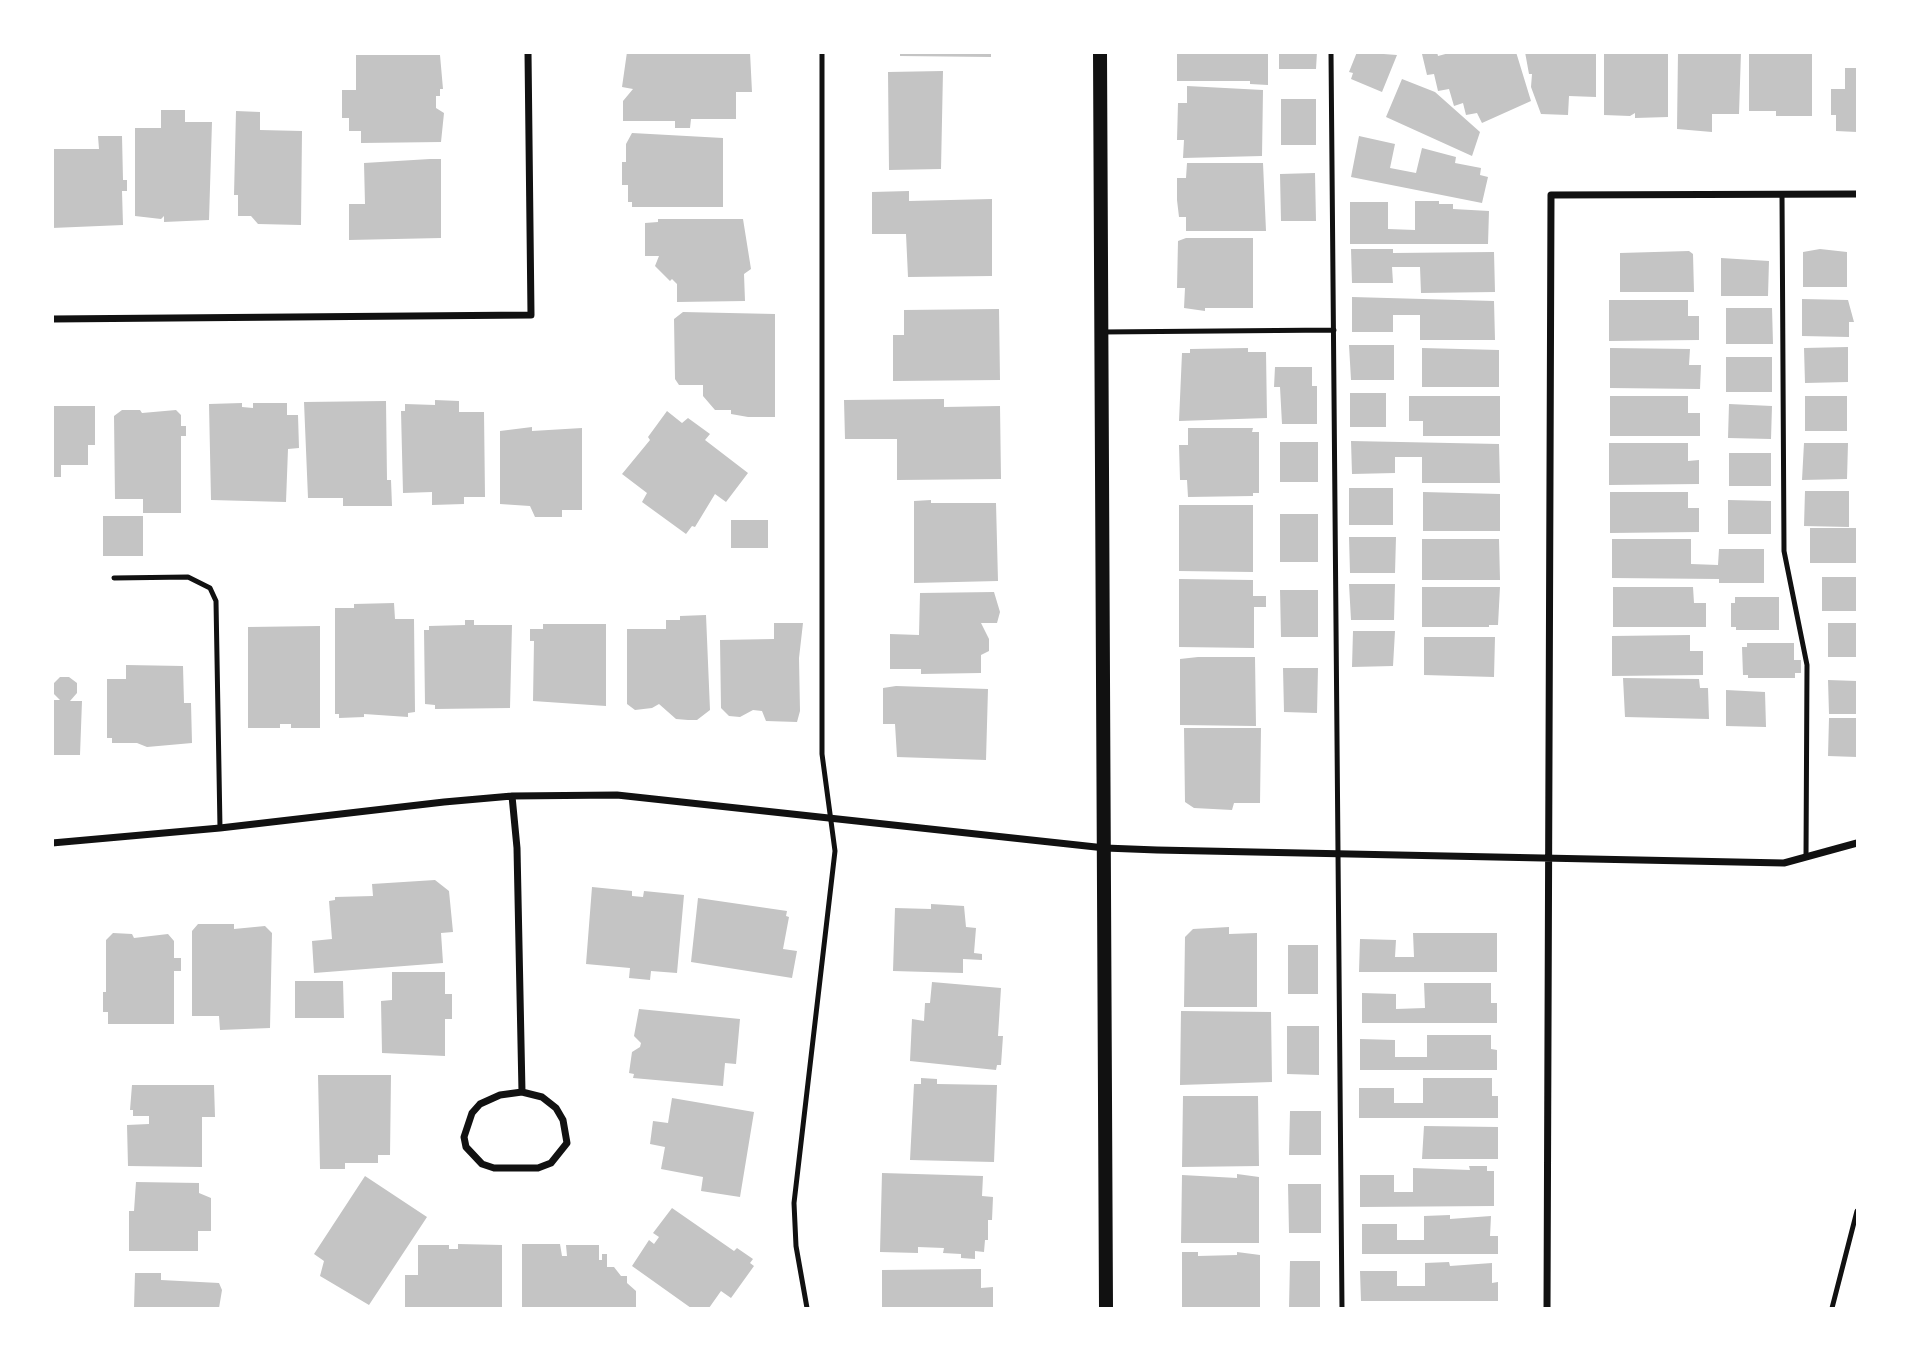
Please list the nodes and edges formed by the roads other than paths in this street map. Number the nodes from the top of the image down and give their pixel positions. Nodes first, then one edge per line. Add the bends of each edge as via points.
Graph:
1 (528, 52) edge
2 (822, 52) edge
3 (1100, 52) edge
4 (1331, 52) edge
5 (1782, 194) junction
6 (1857, 194) edge
7 (52, 319) edge
8 (1334, 330) junction
9 (1102, 332) junction
10 (114, 578) dead end
11 (512, 796) junction
12 (830, 817) junction
13 (220, 828) junction
14 (52, 843) edge
15 (1857, 843) edge
16 (1105, 848) junction
17 (1340, 853) junction
18 (1807, 857) junction
19 (1550, 858) junction
20 (522, 1092) junction
21 (1857, 1211) edge
22 (807, 1308) edge
23 (1106, 1308) edge
24 (1342, 1308) edge
25 (1547, 1308) edge
26 (1832, 1308) edge

1 - 7 street via 531,315
2 - 12 lane via 822,754
3 - 9 main road
4 - 8 lane
5 - 6 street
5 - 18 lane via 1784,551 1807,665
5 - 19 street via 1551,195
8 - 9 lane
8 - 17 lane
9 - 16 main road
10 - 13 lane via 188,577 210,588 216,601
11 - 12 street via 617,795
11 - 13 street
11 - 20 street
12 - 16 street
12 - 22 lane via 835,851 794,1203
13 - 14 street
15 - 18 street
16 - 17 street
16 - 23 main road
17 - 19 street
17 - 24 lane
18 - 19 street via 1784,863
19 - 25 street
20 - 20 street via 500,1095 472,1113 464,1136 466,1147 482,1164 538,1168 551,1163 567,1143 556,1108 542,1097
21 - 26 lane

